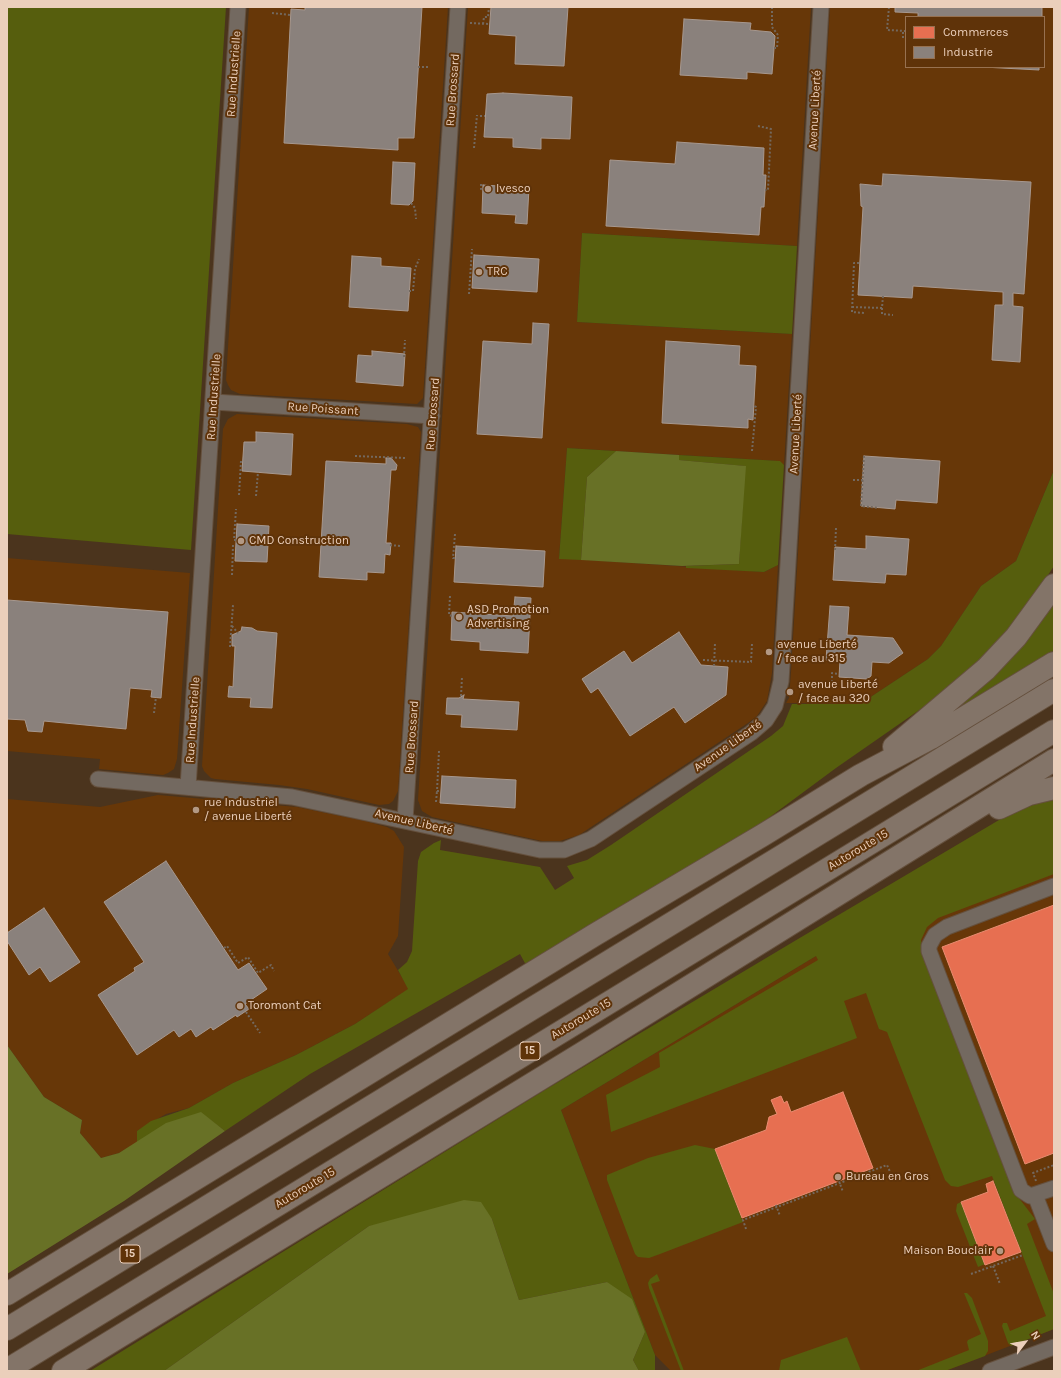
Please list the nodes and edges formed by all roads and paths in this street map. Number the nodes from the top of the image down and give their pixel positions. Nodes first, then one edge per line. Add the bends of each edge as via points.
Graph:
1 (238, 7) edge
2 (458, 7) edge
3 (489, 7) edge
4 (772, 7) edge
5 (821, 7) edge
6 (888, 7) edge
7 (272, 13) dead end
8 (291, 15) dead end
9 (467, 23) dead end
10 (483, 24) junction
11 (490, 24) dead end
12 (903, 30) joint
13 (902, 38) dead end
14 (774, 48) dead end
15 (418, 67) dead end
16 (429, 67) dead end
17 (486, 116) dead end
18 (758, 126) dead end
19 (474, 148) dead end
20 (481, 184) dead end
21 (483, 190) dead end
22 (765, 190) dead end
23 (411, 203) dead end
24 (416, 219) dead end
25 (472, 249) dead end
26 (419, 259) dead end
27 (860, 263) dead end
28 (409, 291) dead end
29 (469, 294) dead end
30 (883, 296) dead end
31 (852, 307) junction
32 (882, 308) junction
33 (864, 313) dead end
34 (893, 315) dead end
35 (405, 340) dead end
36 (404, 357) dead end
37 (214, 402) junction
38 (754, 406) dead end
39 (432, 416) junction
40 (752, 450) dead end
41 (355, 456) dead end
42 (864, 456) dead end
43 (393, 457) junction
44 (405, 458) dead end
45 (243, 461) dead end
46 (394, 462) dead end
47 (258, 472) dead end
48 (853, 480) dead end
49 (863, 480) junction
50 (239, 495) dead end
51 (256, 496) dead end
52 (879, 508) dead end
53 (236, 510) dead end
54 (836, 528) dead end
55 (455, 534) dead end
56 (236, 540) dead end
57 (390, 545) dead end
58 (235, 546) dead end
59 (400, 546) dead end
60 (835, 550) dead end
61 (456, 558) dead end
62 (232, 575) dead end
63 (1054, 585) edge
64 (450, 596) dead end
65 (233, 605) dead end
66 (452, 616) dead end
67 (232, 626) junction
68 (238, 633) dead end
69 (715, 643) dead end
70 (752, 644) dead end
71 (230, 647) dead end
72 (703, 660) dead end
73 (714, 660) junction
74 (1054, 663) edge
75 (714, 666) dead end
76 (839, 674) dead end
77 (462, 677) dead end
78 (832, 686) dead end
79 (1054, 690) edge
80 (461, 696) dead end
81 (156, 697) dead end
82 (154, 712) dead end
83 (1054, 731) edge
84 (439, 751) dead end
85 (1054, 760) edge
86 (861, 775) junction
87 (98, 779) dead end
88 (188, 787) junction
89 (1054, 788) edge
90 (437, 791) junction
91 (441, 791) dead end
92 (436, 802) dead end
93 (405, 820) junction
94 (1054, 886) edge
95 (774, 933) junction
96 (224, 948) dead end
97 (274, 971) dead end
98 (246, 1012) dead end
99 (260, 1033) dead end
100 (1054, 1165) edge
101 (1033, 1173) dead end
102 (891, 1174) dead end
103 (840, 1182) junction
104 (1054, 1188) edge
105 (843, 1192) dead end
106 (1035, 1195) junction
107 (776, 1206) junction
108 (780, 1216) dead end
109 (746, 1229) dead end
110 (1054, 1244) edge
111 (1023, 1255) dead end
112 (1005, 1258) dead end
113 (1006, 1261) junction
114 (993, 1266) junction
115 (971, 1274) dead end
116 (1000, 1284) dead end
117 (7, 1294) edge
118 (8, 1328) edge
119 (1054, 1347) edge
120 (7, 1370) edge
121 (63, 1371) edge
122 (990, 1371) edge

1 - 37 street, Rue Industrielle
2 - 39 street, Rue Brossard
3 - 10 path via 488,17 484,17
4 - 14 path via 772,27 778,35 777,48
5 - 93 street, Avenue Liberté via 781,681 775,706 766,720 751,732 591,839 573,848 559,851 540,850
6 - 12 path via 887,30
7 - 8 path
9 - 10 path
10 - 11 path
12 - 13 path
15 - 16 path
17 - 19 path via 478,115
18 - 22 path via 771,130 768,190
20 - 21 path
23 - 24 path via 415,208
25 - 29 path
26 - 28 path via 415,269 414,291
27 - 31 path via 854,262
30 - 32 path
31 - 32 path
31 - 33 path via 852,312
32 - 34 path via 882,314
35 - 36 path
37 - 39 street, Rue Poissant
37 - 88 street, Rue Industrielle
38 - 40 path
39 - 93 street, Rue Brossard
41 - 43 path
42 - 49 path
43 - 44 path
43 - 46 path
45 - 50 path
47 - 51 path
48 - 49 path
49 - 52 path via 861,506
53 - 56 path
54 - 60 path
55 - 61 path via 453,558
57 - 59 path
58 - 62 path
63 - 86 highway via 1016,637 986,669
64 - 66 path via 449,616
65 - 67 path
67 - 68 path
67 - 71 path
69 - 73 path
70 - 73 path via 751,662
72 - 73 path
73 - 75 path
74 - 86 highway via 931,738
76 - 78 path via 832,673
77 - 80 path
79 - 118 highway, 15
81 - 82 path
83 - 120 highway, Autoroute 15 / 15
84 - 90 path
85 - 95 highway
86 - 117 highway
87 - 88 street, Avenue Liberté
88 - 93 street, Avenue Liberté via 292,797
89 - 95 highway via 1029,794 1001,807
90 - 91 path
90 - 92 path
94 - 106 street via 947,927 935,935 929,946 932,960 1021,1190 1026,1195
95 - 121 highway
96 - 97 path via 227,946 238,963 248,957 258,973 270,965
98 - 99 path
100 - 101 path
102 - 103 path via 888,1164
103 - 105 path
103 - 107 path
104 - 106 street
106 - 110 street
107 - 108 path
107 - 109 path via 743,1220
111 - 113 path
112 - 113 path
113 - 114 path
114 - 115 path
114 - 116 path
119 - 122 street

